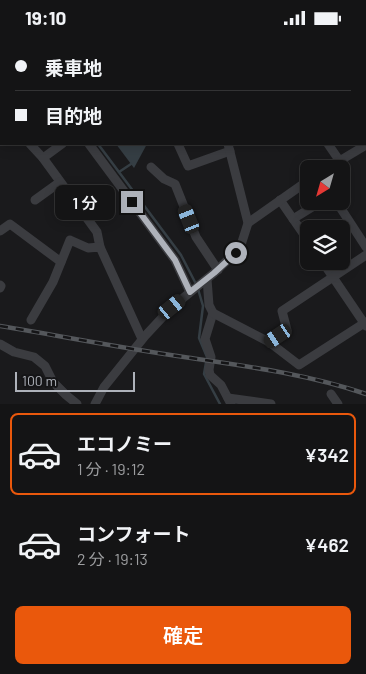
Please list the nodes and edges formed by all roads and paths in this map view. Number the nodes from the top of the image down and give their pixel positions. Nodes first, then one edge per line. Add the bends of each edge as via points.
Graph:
1 (31, 145) edge
2 (61, 145) edge
3 (90, 145) edge
4 (178, 145) edge
5 (329, 145) edge
6 (366, 145) edge
7 (229, 147) edge
8 (42, 158) junction
9 (339, 160) joint
10 (151, 167) dead end
11 (60, 182) junction
12 (300, 186) edge
13 (35, 200) dead end
14 (280, 200) junction
15 (308, 210) edge
16 (342, 210) edge
17 (293, 219) junction
18 (248, 223) junction
19 (300, 229) edge
20 (0, 231) edge
21 (100, 247) junction
22 (366, 247) edge
23 (366, 255) edge
24 (61, 262) junction
25 (218, 270) junction
26 (328, 270) edge
27 (333, 277) junction
28 (207, 279) junction
29 (190, 292) junction
30 (213, 313) junction
31 (31, 320) dead end
32 (365, 324) edge
33 (142, 339) junction
34 (269, 342) junction
35 (0, 345) edge
36 (331, 394) dead end
37 (229, 401) edge
38 (255, 403) edge
39 (77, 404) edge
40 (95, 404) edge
41 (271, 404) edge
42 (338, 404) edge

1 - 8 street
2 - 8 street
3 - 29 street via 175,260
4 - 7 street via 188,166
5 - 9 street
6 - 9 street
7 - 18 street
8 - 11 street
10 - 25 street via 175,184 196,237
11 - 13 street
11 - 21 street via 97,232
12 - 14 street
14 - 17 street
14 - 18 street
15 - 17 street
16 - 22 street
17 - 19 street
18 - 25 street via 236,253
20 - 24 street via 10,225
21 - 24 street via 88,248 70,240
21 - 33 street
23 - 27 street
24 - 31 street
25 - 28 street
26 - 27 street
27 - 32 street
27 - 34 street via 282,311 287,330
28 - 29 street
28 - 30 street via 209,305
29 - 33 street
30 - 34 street
30 - 37 street via 205,339 211,357 209,370
32 - 34 street via 300,365
33 - 40 street via 104,387
35 - 39 street via 34,357
36 - 42 street
37 - 38 street
38 - 41 street

